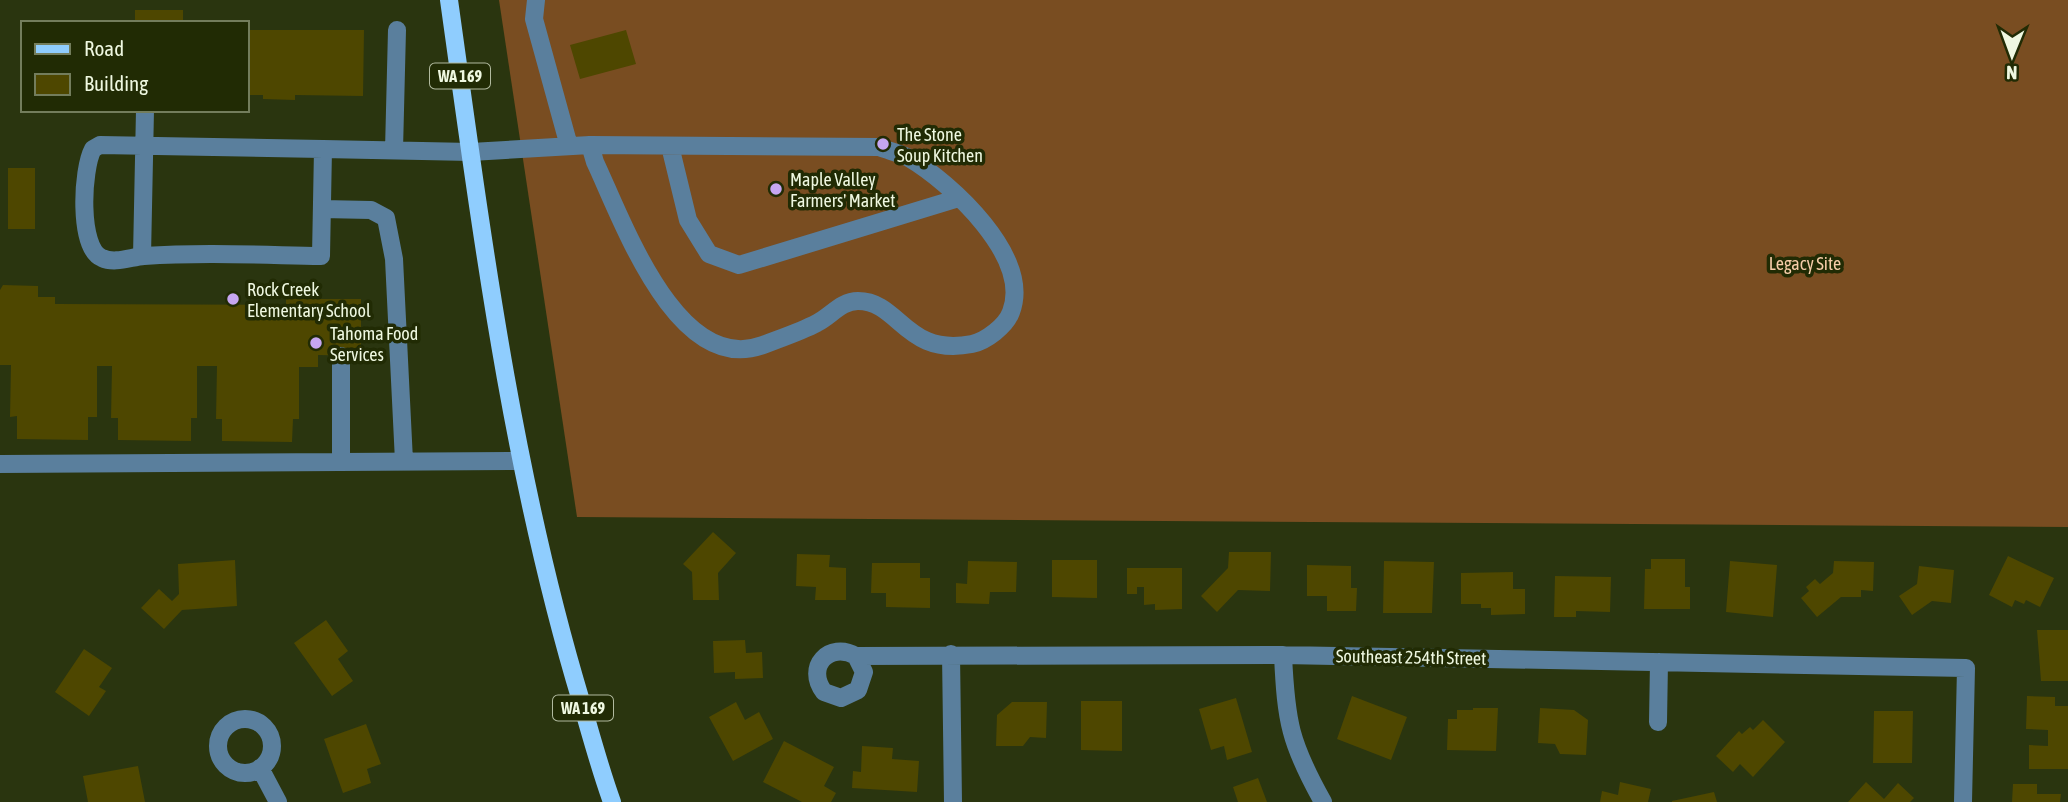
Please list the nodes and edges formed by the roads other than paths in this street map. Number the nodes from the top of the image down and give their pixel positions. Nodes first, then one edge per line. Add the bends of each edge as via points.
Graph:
1 (449, 0) edge
2 (536, 0) edge
3 (397, 30) dead end
4 (145, 112) edge
5 (590, 145) junction
6 (144, 146) junction
7 (569, 146) junction
8 (670, 146) junction
9 (323, 149) junction
10 (394, 150) junction
11 (471, 152) junction
12 (959, 198) junction
13 (322, 209) junction
14 (142, 256) junction
15 (341, 356) dead end
16 (404, 461) junction
17 (521, 461) junction
18 (341, 462) junction
19 (0, 464) edge
20 (951, 654) junction
21 (1283, 655) junction
22 (856, 656) dead end
23 (1659, 662) junction
24 (1658, 722) dead end
25 (260, 768) dead end
26 (278, 802) edge
27 (612, 802) edge
28 (953, 802) edge
29 (1323, 802) edge
30 (1963, 802) edge

1 - 11 main road, WA 169
2 - 7 street via 534,19
3 - 10 street
4 - 6 street
5 - 7 street
5 - 8 street
5 - 12 street via 649,274 677,317 708,340 750,350 858,301 879,305 924,342 955,347 976,343 1008,323 1014,285 1006,258 995,237
6 - 9 street
6 - 14 street
6 - 14 street via 100,145 93,149 86,168 86,239 91,250 113,260
7 - 11 street
8 - 12 street via 879,147 908,158
8 - 12 street via 688,220 709,254 739,265
9 - 10 street
9 - 13 street
10 - 11 street
11 - 17 main road, WA 169
13 - 14 street via 321,256
13 - 16 street via 371,210 386,218 394,259
15 - 18 street
16 - 17 street
16 - 18 street
17 - 27 main road, WA 169 via 555,613
18 - 19 street
20 - 21 street, Southeast 254th Street
20 - 22 street, Southeast 254th Street
20 - 28 street
21 - 23 street, Southeast 254th Street
21 - 29 street via 1286,718 1297,753
23 - 24 street
23 - 30 street, Southeast 254th Street via 1966,668
25 - 26 street

